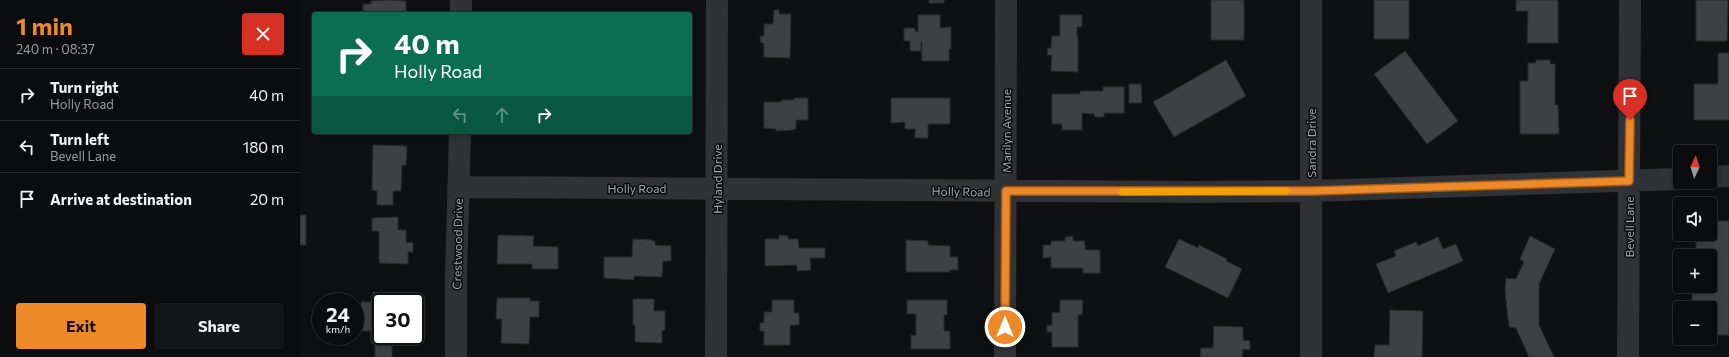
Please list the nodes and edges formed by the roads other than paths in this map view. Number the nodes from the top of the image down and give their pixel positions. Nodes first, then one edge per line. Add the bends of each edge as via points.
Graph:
1 (461, 0) edge
2 (717, 0) edge
3 (1006, 0) edge
4 (1312, 0) edge
5 (1630, 0) edge
6 (461, 12) edge
7 (460, 134) edge
8 (1729, 176) edge
9 (1717, 177) edge
10 (1673, 179) edge
11 (1629, 181) junction
12 (458, 187) junction
13 (717, 188) junction
14 (1006, 191) junction
15 (1311, 191) junction
16 (456, 357) edge
17 (716, 357) edge
18 (1005, 357) edge
19 (1311, 357) edge
20 (1628, 357) edge

1 - 6 street
2 - 13 street, Hyland Drive
3 - 14 street, Marilyn Avenue
4 - 15 street, Sandra Drive
5 - 11 street, Bevell Lane
7 - 12 street, Crestwood Drive
8 - 9 street
10 - 11 street, Holly Road
11 - 15 street, Holly Road
11 - 20 street, Bevell Lane
12 - 13 street, Holly Road
12 - 16 street, Crestwood Drive
13 - 14 street, Holly Road
13 - 17 street, Hyland Drive
14 - 15 street, Holly Road
14 - 18 street, Marilyn Avenue
15 - 19 street, Sandra Drive

